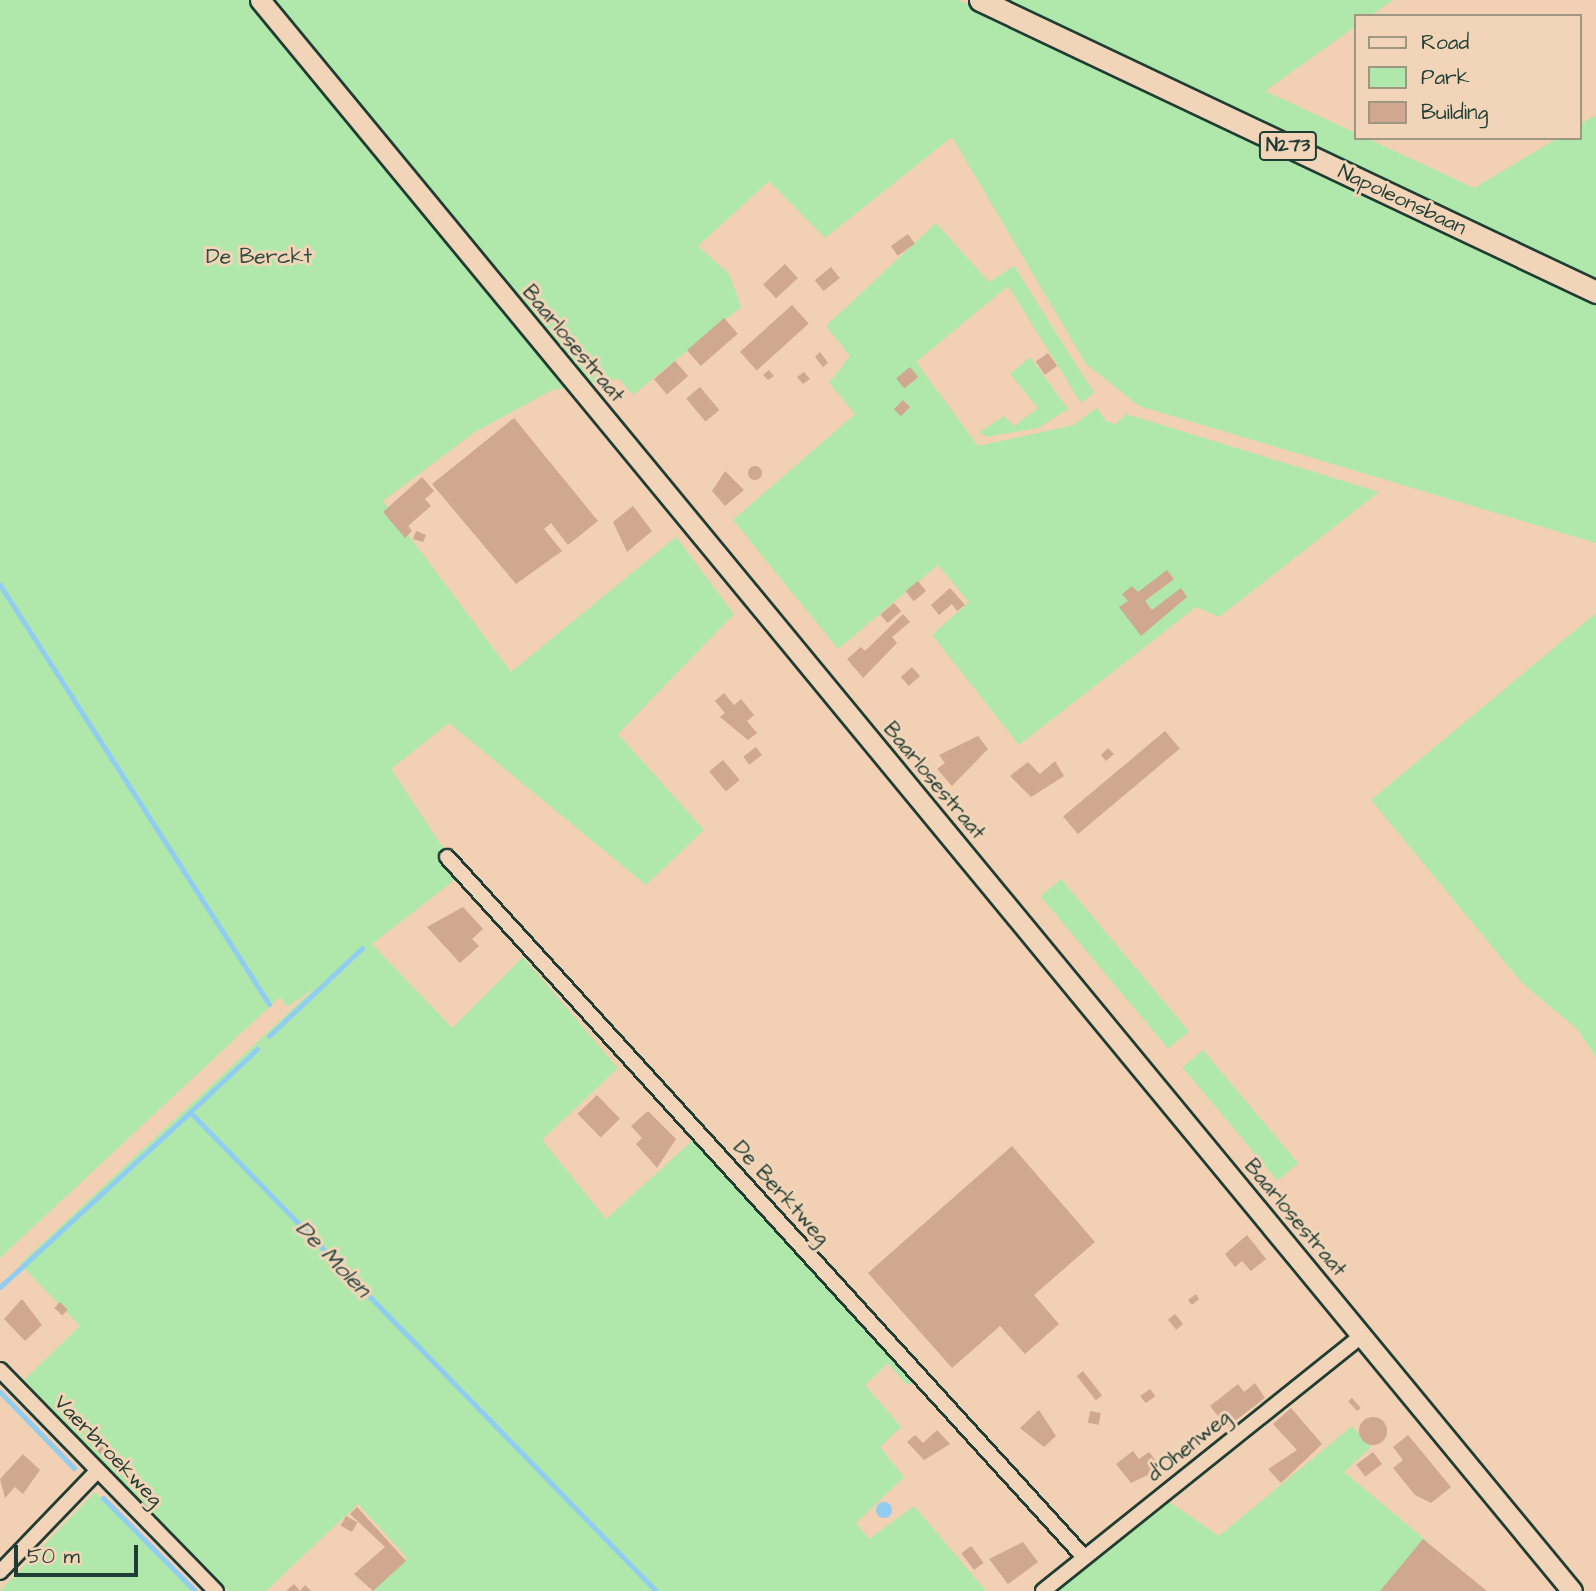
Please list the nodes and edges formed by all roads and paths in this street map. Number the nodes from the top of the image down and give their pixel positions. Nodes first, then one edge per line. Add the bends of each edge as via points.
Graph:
1 (260, 0) edge
2 (980, 0) edge
3 (1596, 292) edge
4 (447, 857) dead end
5 (1362, 1335) junction
6 (0, 1370) edge
7 (98, 1470) junction
8 (1084, 1557) junction
9 (0, 1572) edge
10 (216, 1591) edge
11 (1043, 1591) edge
12 (1572, 1591) edge

1 - 5 street, Baarlosestraat
2 - 3 main road, Napoleonsbaan / N273
4 - 8 street, De Berktweg
5 - 8 street, d'Ohenweg
5 - 12 street, Baarlosestraat
6 - 7 street, Vaerbroekweg
7 - 9 street
7 - 10 street, Vaerbroekweg
8 - 11 street, d'Ohenweg

